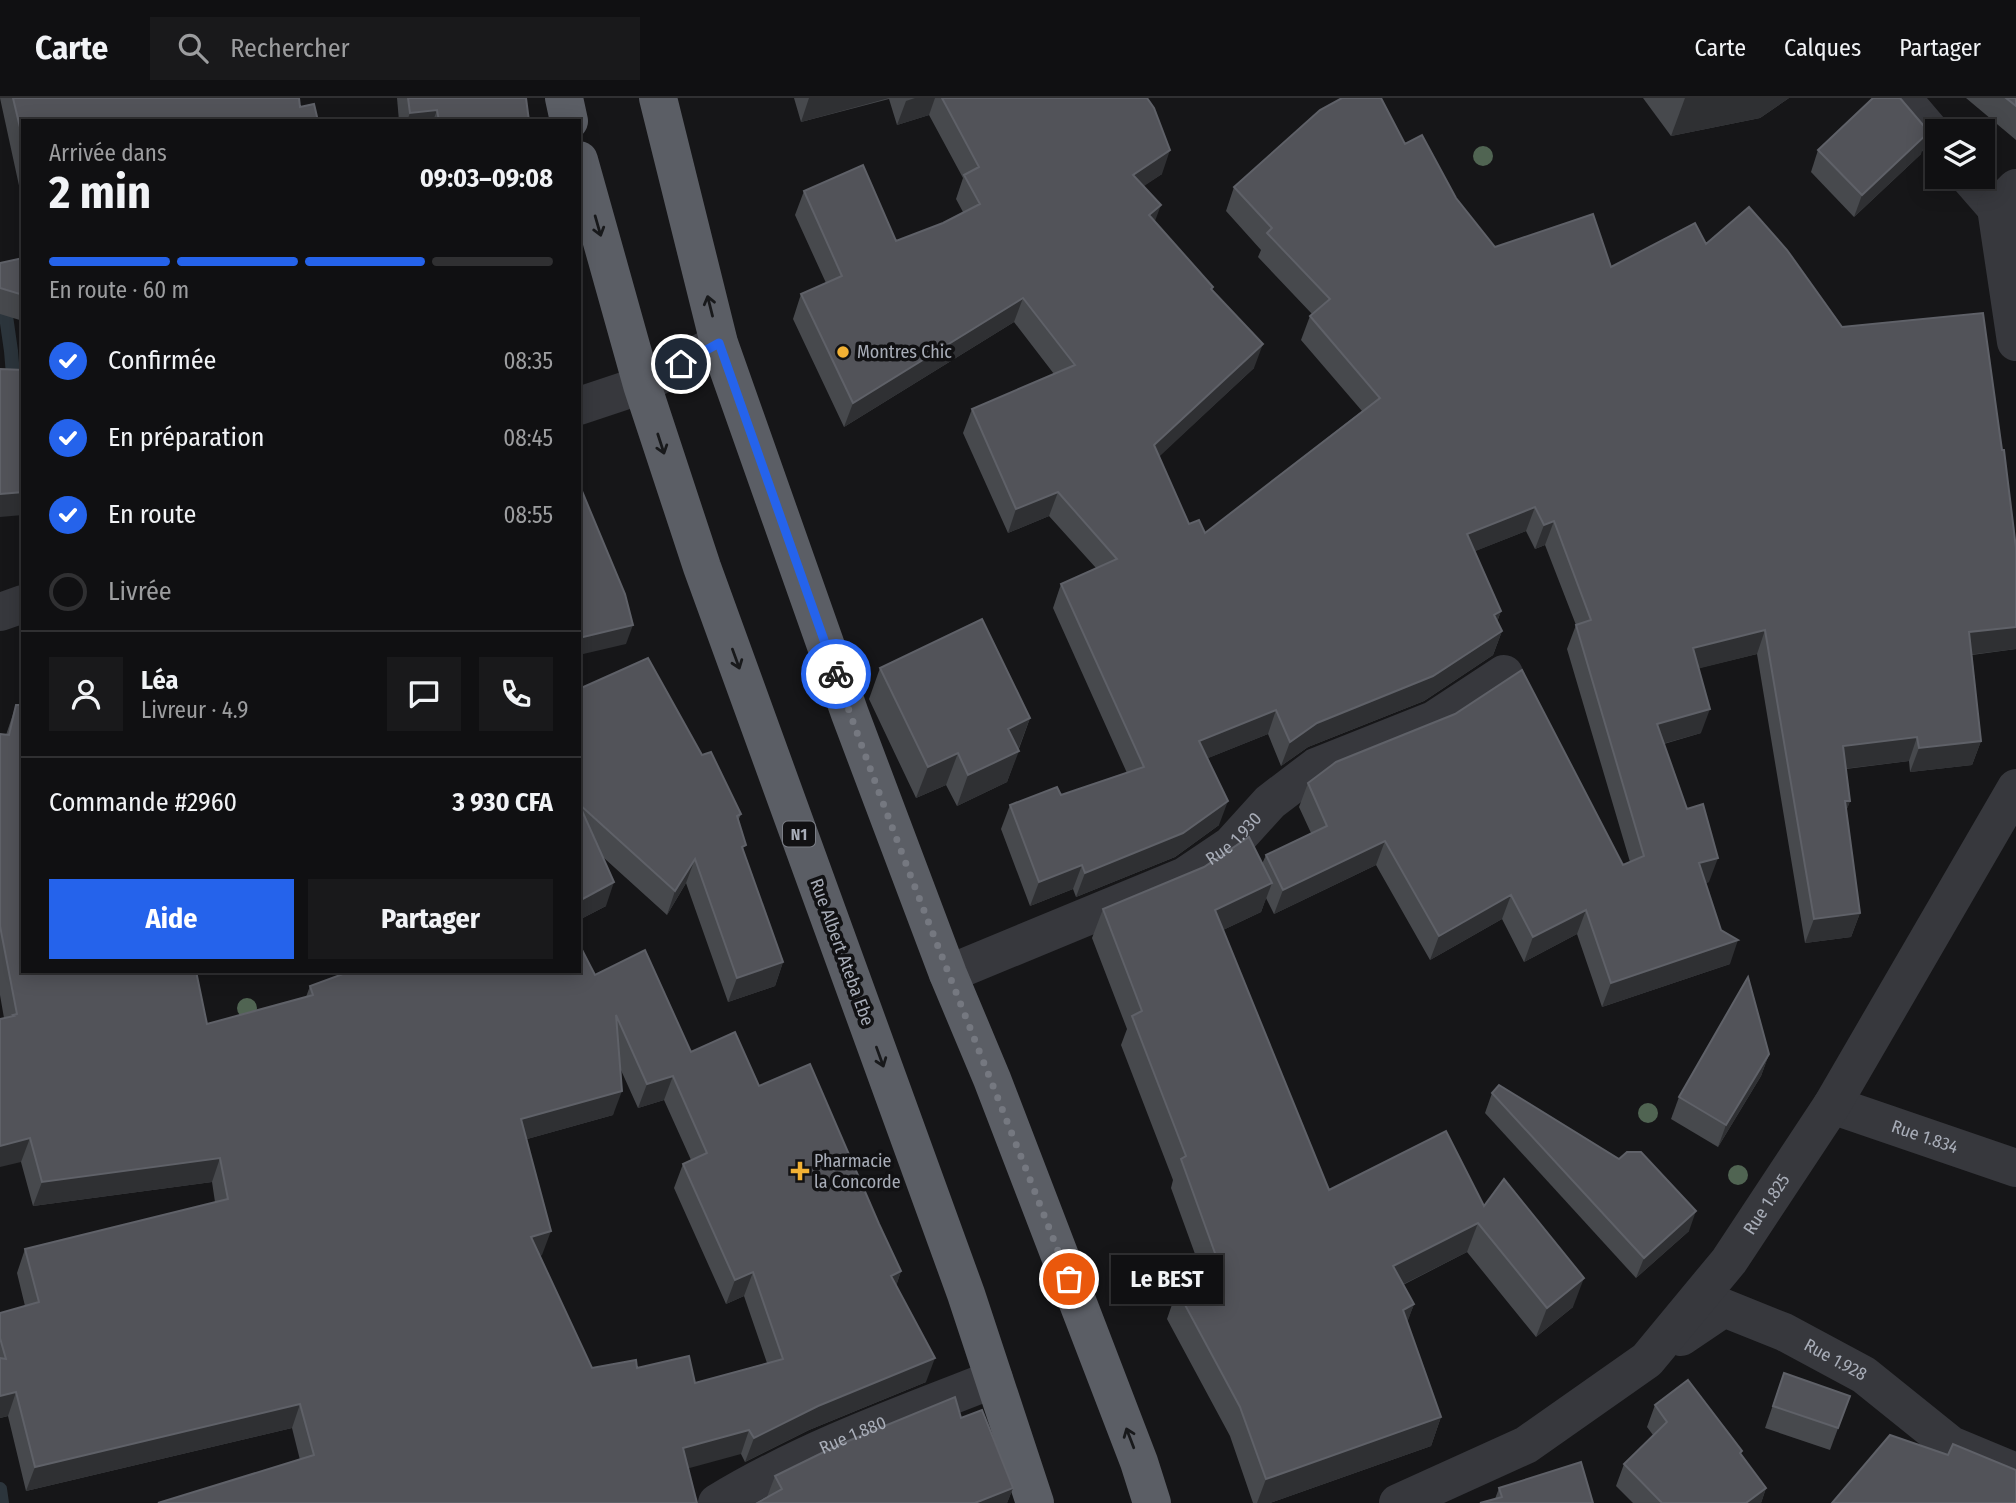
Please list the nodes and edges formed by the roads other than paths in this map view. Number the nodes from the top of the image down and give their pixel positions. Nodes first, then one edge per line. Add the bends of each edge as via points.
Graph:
1 (564, 98) edge
2 (659, 98) edge
3 (1902, 98) edge
4 (569, 119) edge
5 (1925, 125) edge
6 (581, 167) edge
7 (1990, 189) edge
8 (2006, 198) edge
9 (2016, 342) edge
10 (719, 343) junction
11 (642, 385) junction
12 (581, 405) edge
13 (1504, 674) dead end
14 (2016, 788) edge
15 (948, 974) junction
16 (1832, 1105) junction
17 (2016, 1168) edge
18 (1647, 1360) junction
19 (994, 1379) junction
20 (2016, 1472) edge
21 (717, 1503) edge
22 (1035, 1503) edge
23 (1152, 1503) edge
24 (1398, 1503) edge

1 - 4 highway
10 -> 2 highway
3 - 5 street
6 -> 11 highway, Rue Albert Ateba Ebe / N1
7 - 8 street
8 - 9 street
10 - 11 street
10 - 15 highway
11 - 12 street
11 -> 19 highway, Rue Albert Ateba Ebe / N1 via 702,567
13 - 15 street, Rue 1.930 via 1434,720 1316,767 1270,802 1231,845 1185,876
14 - 16 street, Rue 1.825
23 -> 15 highway
16 - 17 street, Rue 1.834
16 - 18 street, Rue 1.825 via 1729,1261
18 - 20 street, Rue 1.928 via 1724,1308 1784,1332 1864,1375 1951,1445
18 - 24 street, Rue 1.825 via 1526,1445
19 - 21 street, Rue 1.880 via 839,1440
19 - 22 highway, Rue Albert Ateba Ebe / N1

